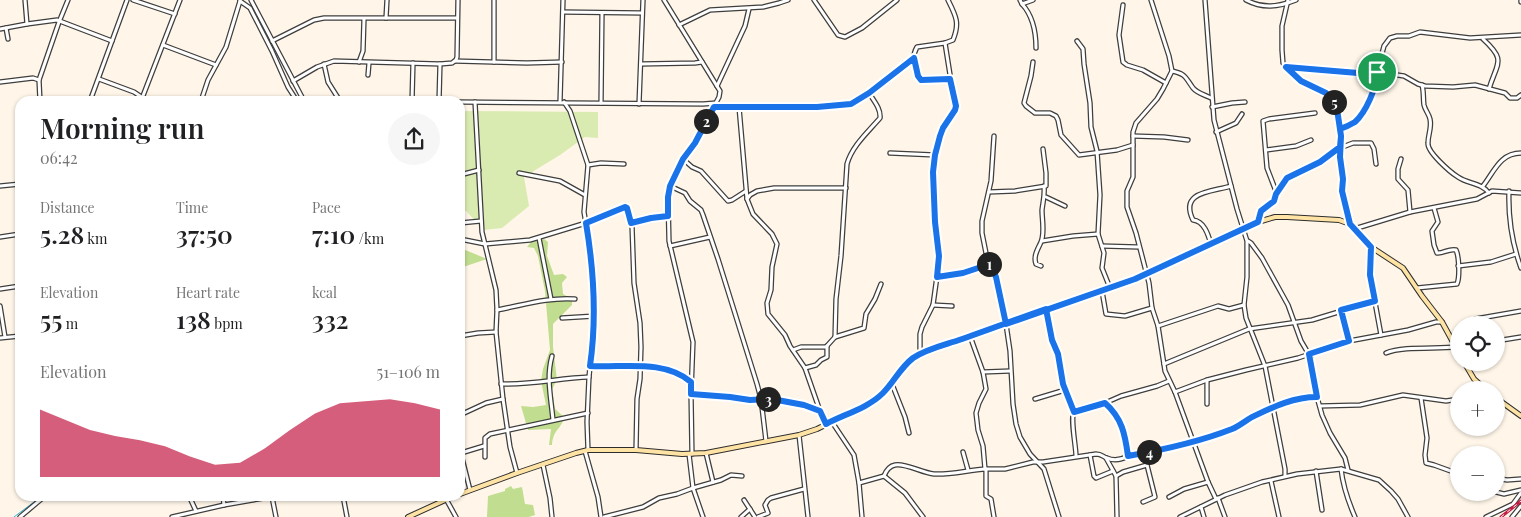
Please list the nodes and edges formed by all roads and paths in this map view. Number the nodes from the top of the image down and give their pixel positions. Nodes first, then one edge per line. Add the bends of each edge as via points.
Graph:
1 (25, 0) edge
2 (68, 0) edge
3 (128, 0) edge
4 (133, 0) edge
5 (180, 0) edge
6 (251, 0) edge
7 (387, 0) edge
8 (458, 0) edge
9 (494, 0) edge
10 (564, 0) edge
11 (643, 0) edge
12 (664, 0) edge
13 (788, 0) edge
14 (814, 0) edge
15 (896, 0) edge
16 (948, 0) edge
17 (1033, 0) edge
18 (1151, 0) edge
19 (1205, 0) edge
20 (1246, 0) edge
21 (1296, 0) edge
22 (240, 1) edge
23 (1288, 1) edge
24 (1021, 2) edge
25 (1123, 5) dead end
26 (749, 9) junction
27 (563, 12) junction
28 (602, 13) junction
29 (642, 13) junction
30 (175, 14) junction
31 (364, 18) junction
32 (386, 18) junction
33 (457, 18) junction
34 (60, 20) junction
35 (27, 24) junction
36 (679, 25) junction
37 (6, 28) junction
38 (0, 29) edge
39 (1521, 35) edge
40 (1483, 38) junction
41 (8, 39) dead end
42 (272, 40) junction
43 (112, 41) junction
44 (1077, 41) dead end
45 (946, 43) junction
46 (163, 45) junction
47 (1036, 48) dead end
48 (914, 58) junction
49 (455, 61) junction
50 (369, 62) junction
51 (494, 62) junction
52 (562, 62) junction
53 (702, 62) junction
54 (1033, 62) dead end
55 (359, 63) junction
56 (413, 63) junction
57 (324, 64) junction
58 (440, 64) junction
59 (641, 64) junction
60 (216, 65) junction
61 (1286, 67) junction
62 (1172, 71) junction
63 (1377, 72) junction
64 (368, 75) dead end
65 (99, 79) junction
66 (950, 79) junction
67 (39, 80) junction
68 (293, 81) junction
69 (0, 82) edge
70 (1166, 83) junction
71 (1422, 85) junction
72 (717, 86) junction
73 (1489, 89) junction
74 (869, 93) junction
75 (40, 96) edge
76 (92, 96) edge
77 (138, 96) edge
78 (144, 96) edge
79 (203, 96) edge
80 (294, 96) edge
81 (301, 96) edge
82 (335, 96) edge
83 (412, 96) edge
84 (439, 96) edge
85 (1521, 96) edge
86 (1212, 98) junction
87 (465, 102) edge
88 (475, 102) junction
89 (562, 102) junction
90 (1245, 102) dead end
91 (601, 103) junction
92 (716, 103) junction
93 (639, 104) junction
94 (714, 107) junction
95 (738, 107) junction
96 (1212, 107) junction
97 (1242, 114) dead end
98 (1315, 114) dead end
99 (1340, 129) junction
100 (1216, 132) junction
101 (994, 136) dead end
102 (1133, 136) junction
103 (1188, 140) dead end
104 (1311, 140) dead end
105 (1133, 145) junction
106 (1340, 148) junction
107 (1043, 149) dead end
108 (1266, 150) junction
109 (1097, 151) junction
110 (890, 153) dead end
111 (1521, 153) edge
112 (935, 155) junction
113 (683, 159) junction
114 (1401, 159) dead end
115 (624, 164) dead end
116 (1376, 164) dead end
117 (588, 166) junction
118 (479, 170) junction
119 (519, 173) dead end
120 (465, 174) edge
121 (15, 184) edge
122 (0, 186) edge
123 (670, 186) junction
124 (1044, 186) junction
125 (1231, 186) junction
126 (1483, 186) junction
127 (846, 188) junction
128 (746, 191) junction
129 (1509, 191) junction
130 (989, 192) junction
131 (1489, 193) junction
132 (1521, 193) edge
133 (1276, 194) junction
134 (584, 195) junction
135 (1045, 196) junction
136 (747, 199) junction
137 (1065, 206) dead end
138 (1434, 208) junction
139 (1410, 212) junction
140 (668, 216) junction
141 (481, 222) junction
142 (1258, 222) junction
143 (465, 223) edge
144 (586, 223) junction
145 (631, 223) junction
146 (1350, 224) junction
147 (1243, 229) junction
148 (1354, 229) junction
149 (1098, 234) junction
150 (15, 235) edge
151 (0, 237) edge
152 (710, 237) junction
153 (539, 238) junction
154 (465, 240) edge
155 (1042, 241) junction
156 (1247, 241) junction
157 (484, 244) junction
158 (1211, 244) junction
159 (670, 246) junction
160 (1102, 246) junction
161 (1138, 247) junction
162 (1371, 247) junction
163 (1516, 254) junction
164 (1520, 260) edge
165 (990, 264) junction
166 (1041, 266) dead end
167 (1458, 266) junction
168 (1521, 268) edge
169 (1146, 273) junction
170 (937, 277) junction
171 (881, 284) dead end
172 (15, 287) edge
173 (1110, 288) junction
174 (1417, 288) junction
175 (0, 289) edge
176 (1102, 291) junction
177 (551, 299) junction
178 (575, 299) dead end
179 (1375, 301) junction
180 (1244, 305) junction
181 (0, 306) edge
182 (933, 306) junction
183 (952, 306) dead end
184 (1152, 308) junction
185 (1046, 309) junction
186 (497, 310) junction
187 (1341, 310) junction
188 (1521, 311) edge
189 (595, 316) junction
190 (1492, 316) edge
191 (562, 318) dead end
192 (1295, 322) junction
193 (1442, 322) junction
194 (1006, 324) junction
195 (1158, 326) junction
196 (1249, 329) junction
197 (496, 332) junction
198 (465, 335) edge
199 (1382, 335) junction
200 (1450, 335) edge
201 (970, 336) junction
202 (15, 337) edge
203 (835, 337) junction
204 (1521, 337) edge
205 (2, 338) edge
206 (1505, 339) edge
207 (1349, 341) junction
208 (827, 346) junction
209 (1450, 346) edge
210 (793, 350) junction
211 (1386, 352) dead end
212 (920, 354) junction
213 (1309, 354) junction
214 (552, 356) dead end
215 (1164, 364) junction
216 (590, 366) junction
217 (1265, 366) junction
218 (640, 367) junction
219 (805, 368) junction
220 (1010, 371) junction
221 (983, 372) junction
222 (589, 377) junction
223 (1169, 380) junction
224 (1207, 380) junction
225 (548, 381) junction
226 (691, 382) junction
227 (501, 384) junction
228 (892, 384) junction
229 (1065, 390) junction
230 (1175, 392) junction
231 (691, 394) junction
232 (1317, 397) junction
233 (1421, 398) junction
234 (503, 399) junction
235 (761, 399) junction
236 (1035, 399) dead end
237 (1450, 400) edge
238 (1105, 403) junction
239 (1207, 404) dead end
240 (1505, 404) edge
241 (1273, 406) junction
242 (1320, 406) junction
243 (820, 411) junction
244 (1074, 412) junction
245 (465, 413) edge
246 (588, 413) junction
247 (1521, 416) edge
248 (553, 420) junction
249 (832, 421) junction
250 (826, 424) junction
251 (506, 429) junction
252 (909, 433) dead end
253 (799, 435) junction
254 (766, 442) junction
255 (1192, 442) junction
256 (484, 446) junction
257 (465, 450) edge
258 (636, 450) junction
259 (586, 451) junction
260 (963, 452) dead end
261 (706, 453) junction
262 (1144, 453) junction
263 (690, 454) junction
264 (1090, 455) junction
265 (1076, 456) junction
266 (1128, 456) junction
267 (485, 458) dead end
268 (1106, 458) junction
269 (1038, 462) junction
270 (543, 465) junction
271 (1147, 465) junction
272 (986, 469) junction
273 (1341, 469) junction
274 (465, 470) edge
275 (968, 470) junction
276 (1348, 470) junction
277 (1113, 471) junction
278 (1316, 471) junction
279 (1450, 471) edge
280 (517, 473) junction
281 (742, 476) dead end
282 (884, 476) junction
283 (1116, 476) junction
284 (1285, 476) junction
285 (1521, 479) edge
286 (1505, 480) edge
287 (1271, 481) junction
288 (713, 482) junction
289 (1208, 482) junction
290 (859, 483) junction
291 (693, 488) junction
292 (804, 489) junction
293 (470, 490) junction
294 (1521, 491) edge
295 (465, 492) edge
296 (1505, 494) edge
297 (1169, 497) dead end
298 (1217, 499) junction
299 (744, 500) dead end
300 (39, 501) edge
301 (191, 501) edge
302 (224, 501) edge
303 (252, 501) edge
304 (274, 501) edge
305 (344, 501) edge
306 (439, 501) edge
307 (444, 501) edge
308 (1143, 502) dead end
309 (224, 506) junction
310 (1521, 506) edge
311 (1201, 507) junction
312 (750, 509) junction
313 (204, 510) junction
314 (1322, 510) dead end
315 (196, 511) junction
316 (20, 517) edge
317 (172, 517) edge
318 (205, 517) edge
319 (276, 517) edge
320 (347, 517) edge
321 (408, 517) edge
322 (456, 517) edge
323 (552, 517) edge
324 (603, 517) edge
325 (703, 517) edge
326 (742, 517) edge
327 (756, 517) edge
328 (808, 517) edge
329 (862, 517) edge
330 (923, 517) edge
331 (994, 517) edge
332 (1059, 517) edge
333 (1117, 517) edge
334 (1180, 517) edge
335 (1204, 517) edge
336 (1225, 517) edge
337 (1279, 517) edge
338 (1355, 517) edge
339 (1408, 517) edge
340 (1486, 517) edge
341 (1512, 517) edge

1 - 35 street
2 - 34 street
3 - 43 street
4 - 30 street
5 - 30 street
6 - 42 street
7 - 32 street
8 - 33 street
9 - 51 street
10 - 27 street
11 - 29 street
12 - 36 street
13 - 26 street
14 - 15 street via 838,35 845,37 862,28
16 - 45 street via 957,22 953,40
17 - 24 street
18 - 62 street
19 - 86 street
20 - 23 street via 1262,6
21 - 23 street
22 - 60 street via 226,47
22 - 80 street via 251,10
23 - 61 street via 1282,26 1282,57
24 - 47 street via 1032,19
25 - 70 street via 1119,36 1124,64 1144,70
26 - 36 street via 710,10
26 - 72 street via 745,26
27 - 28 street
27 - 52 street
28 - 29 street
28 - 91 street
29 - 59 street
30 - 46 street
31 - 32 street
31 - 42 street via 321,18
31 - 55 street via 363,51
32 - 33 street
33 - 49 street
34 - 35 street
34 - 43 street
34 - 67 street
35 - 37 street
36 - 53 street
37 - 38 street
37 - 41 street
39 - 40 street
40 - 63 street via 1454,38 1423,32 1394,37 1384,46
40 - 73 street via 1499,59
42 - 68 street
43 - 65 street
44 - 109 street via 1083,49 1091,127
45 - 48 street via 917,47
45 - 66 street
46 - 60 street
46 - 78 street
48 - 66 street via 921,80
48 - 74 street
49 - 51 street
49 - 58 street
50 - 55 street
50 - 56 street
50 - 64 street
51 - 52 street
52 - 89 street
53 - 59 street
53 - 72 street
54 - 109 street via 1024,100 1026,106 1034,113 1056,116 1061,135 1079,155
55 - 57 street via 337,61
56 - 58 street
56 - 83 street
57 - 68 street
57 - 82 street
58 - 84 street
59 - 93 street
60 - 79 street
61 - 63 street
61 - 99 street via 1301,81 1331,98 1337,109
62 - 70 street
62 - 86 street via 1183,74 1194,88
63 - 71 street via 1404,76
63 - 99 street via 1376,85 1360,116
65 - 76 street
65 - 77 street
66 - 112 street via 955,110 943,128
67 - 69 street
67 - 75 street
68 - 81 street
70 - 102 street via 1136,123
71 - 73 street via 1475,85
71 - 126 street via 1424,106 1431,121 1428,149 1458,177
72 - 92 street via 720,94
73 - 85 street via 1510,98
74 - 95 street via 851,104 838,106
74 - 127 street via 880,118 848,158
86 - 96 street
87 - 88 street
88 - 89 street
88 - 118 street
89 - 91 street
89 - 117 street via 570,109
90 - 96 street
91 - 93 street
92 - 93 street
92 - 94 street
94 - 95 street
94 - 113 street
95 - 128 street
96 - 100 street
97 - 100 street via 1236,123
98 - 108 street via 1264,120
99 - 106 street
100 - 125 street
101 - 130 street
102 - 103 street
102 - 105 street
104 - 108 street via 1296,146
105 - 109 street
105 - 161 street via 1127,207
106 - 116 street via 1353,143 1371,143
106 - 133 street via 1287,178
106 - 146 street via 1342,191
107 - 124 street via 1047,182
108 - 133 street via 1268,173
109 - 149 street
110 - 112 street
111 - 126 street via 1503,159
112 - 170 street
113 - 123 street
113 - 128 street via 703,173 728,201
114 - 139 street via 1398,179 1408,190
115 - 117 street
117 - 134 street
118 - 120 street
118 - 141 street
119 - 134 street via 560,181
121 - 122 street
123 - 140 street
123 - 152 street via 685,193 701,210
124 - 130 street
124 - 135 street
125 - 147 street
125 - 158 street via 1198,195 1190,203 1193,220 1201,223
126 - 131 street
127 - 136 street via 774,188 757,191
127 - 203 street
128 - 136 street
129 - 131 street
129 - 132 street
129 - 163 street
130 - 165 street via 982,228
131 - 138 street via 1477,199
133 - 142 street via 1274,201 1261,211
134 - 144 street
135 - 137 street
135 - 155 street
136 - 210 street via 753,214 776,240 768,314
138 - 139 street
138 - 167 street via 1438,222 1432,231 1435,250 1439,254 1456,250
139 - 148 street
140 - 145 street
140 - 159 street
141 - 143 street
141 - 157 street
142 - 146 street via 1287,217 1339,220
142 - 147 street
144 - 145 street via 625,207
144 - 153 street
144 - 189 street
145 - 218 street via 640,323
146 - 148 street
147 - 156 street
147 - 158 street
148 - 162 street
149 - 155 street
149 - 160 street
150 - 151 street
152 - 159 street
152 - 235 street
153 - 157 street
153 - 177 street
154 - 157 street
155 - 166 street via 1035,259
156 - 180 street
156 - 192 street via 1262,258
157 - 186 street via 494,281
158 - 169 street
159 - 226 street via 693,342
160 - 161 street
160 - 173 street via 1102,268
161 - 169 street
162 - 174 street via 1403,268
162 - 179 street via 1370,275
163 - 164 street
163 - 167 street via 1490,262
164 - 168 street
165 - 170 street
165 - 194 street
167 - 174 street via 1457,284
169 - 173 street
169 - 184 street
170 - 182 street
171 - 203 street via 866,314 864,328
172 - 175 street
173 - 176 street
174 - 193 street
176 - 184 street via 1106,314 1125,316
176 - 185 street
177 - 178 street
177 - 186 street
179 - 187 street
179 - 199 street
180 - 195 street via 1229,309 1218,306
180 - 196 street
181 - 205 street
182 - 183 street
182 - 212 street via 920,334
184 - 195 street
185 - 194 street
185 - 229 street
186 - 197 street
187 - 192 street
187 - 207 street
188 - 190 street
189 - 191 street
189 - 216 street
192 - 196 street
192 - 213 street
193 - 199 street
193 - 200 street
194 - 201 street
194 - 220 street
195 - 215 street
196 - 215 street
196 - 217 street
197 - 198 street
197 - 227 street
199 - 207 street
201 - 212 street
201 - 221 street
202 - 205 street
203 - 208 street
204 - 206 street
207 - 213 street
208 - 210 street
208 - 219 street via 828,356
209 - 211 street
210 - 219 street
212 - 228 street via 904,366
213 - 217 street
213 - 232 street
214 - 225 street
215 - 223 street
216 - 218 street
216 - 222 street
217 - 224 street
217 - 241 street
218 - 226 street via 655,366
218 - 258 street
219 - 243 street
220 - 221 street
220 - 269 street via 1016,424 1030,454
221 - 272 street via 986,389 976,412
222 - 225 street
222 - 246 street
223 - 230 street
223 - 238 street
224 - 230 street
224 - 239 street
225 - 227 street
225 - 248 street
226 - 231 street
227 - 234 street
228 - 249 street via 869,404
228 - 252 street
229 - 236 street
229 - 244 street
230 - 255 street
231 - 235 street
231 - 263 street
232 - 241 street
232 - 242 street
233 - 237 street
233 - 242 street via 1403,395 1360,404
233 - 279 street via 1427,438 1426,463
234 - 245 street
234 - 251 street
235 - 243 street
235 - 254 street
238 - 244 street
238 - 266 street via 1119,419
240 - 247 street
241 - 255 street via 1233,428
241 - 284 street
242 - 276 street
243 - 250 street
244 - 265 street via 1071,416
246 - 248 street
246 - 259 street
248 - 251 street
249 - 250 street
249 - 290 street via 854,455
250 - 253 street
251 - 256 street via 486,436
251 - 280 street
253 - 254 street
253 - 292 street
254 - 261 street
255 - 262 street
255 - 289 street
256 - 257 street
256 - 267 street
258 - 259 street
258 - 263 street
259 - 270 street
259 - 324 street
260 - 275 street
261 - 263 street
261 - 288 street
262 - 266 street
262 - 271 street
263 - 291 street
264 - 265 street
264 - 268 street via 1100,454
264 - 277 street via 1096,478
265 - 269 street
266 - 268 street via 1118,460
268 - 277 street
269 - 272 street via 1005,469
269 - 332 street via 1044,469
270 - 280 street
270 - 323 street
271 - 283 street
271 - 308 street via 1155,496
272 - 275 street
272 - 331 street via 986,496 991,499
273 - 276 street
273 - 278 street
273 - 338 street via 1342,484
274 - 293 street
275 - 282 street via 936,474 896,464 890,466
276 - 339 street via 1379,480 1398,499
277 - 283 street
278 - 284 street
278 - 314 street
280 - 293 street
281 - 288 street via 731,475
282 - 290 street
282 - 330 street via 905,493
283 - 333 street
284 - 287 street
285 - 286 street
287 - 298 street via 1248,486
287 - 337 street
288 - 291 street
289 - 297 street
289 - 298 street
290 - 329 street
291 - 324 street via 659,498 643,507
291 - 325 street
292 - 327 street via 771,498 766,505 769,513
292 - 328 street
293 - 295 street
294 - 296 street
294 - 340 street via 1513,504
298 - 311 street
298 - 336 street
299 - 312 street
300 - 316 street
301 - 315 street
302 - 309 street
303 - 309 street
304 - 319 street
305 - 320 street
306 - 321 street
307 - 322 street
309 - 313 street
310 - 341 street
311 - 334 street
311 - 335 street
312 - 326 street
312 - 327 street
313 - 315 street
313 - 318 street
315 - 317 street

